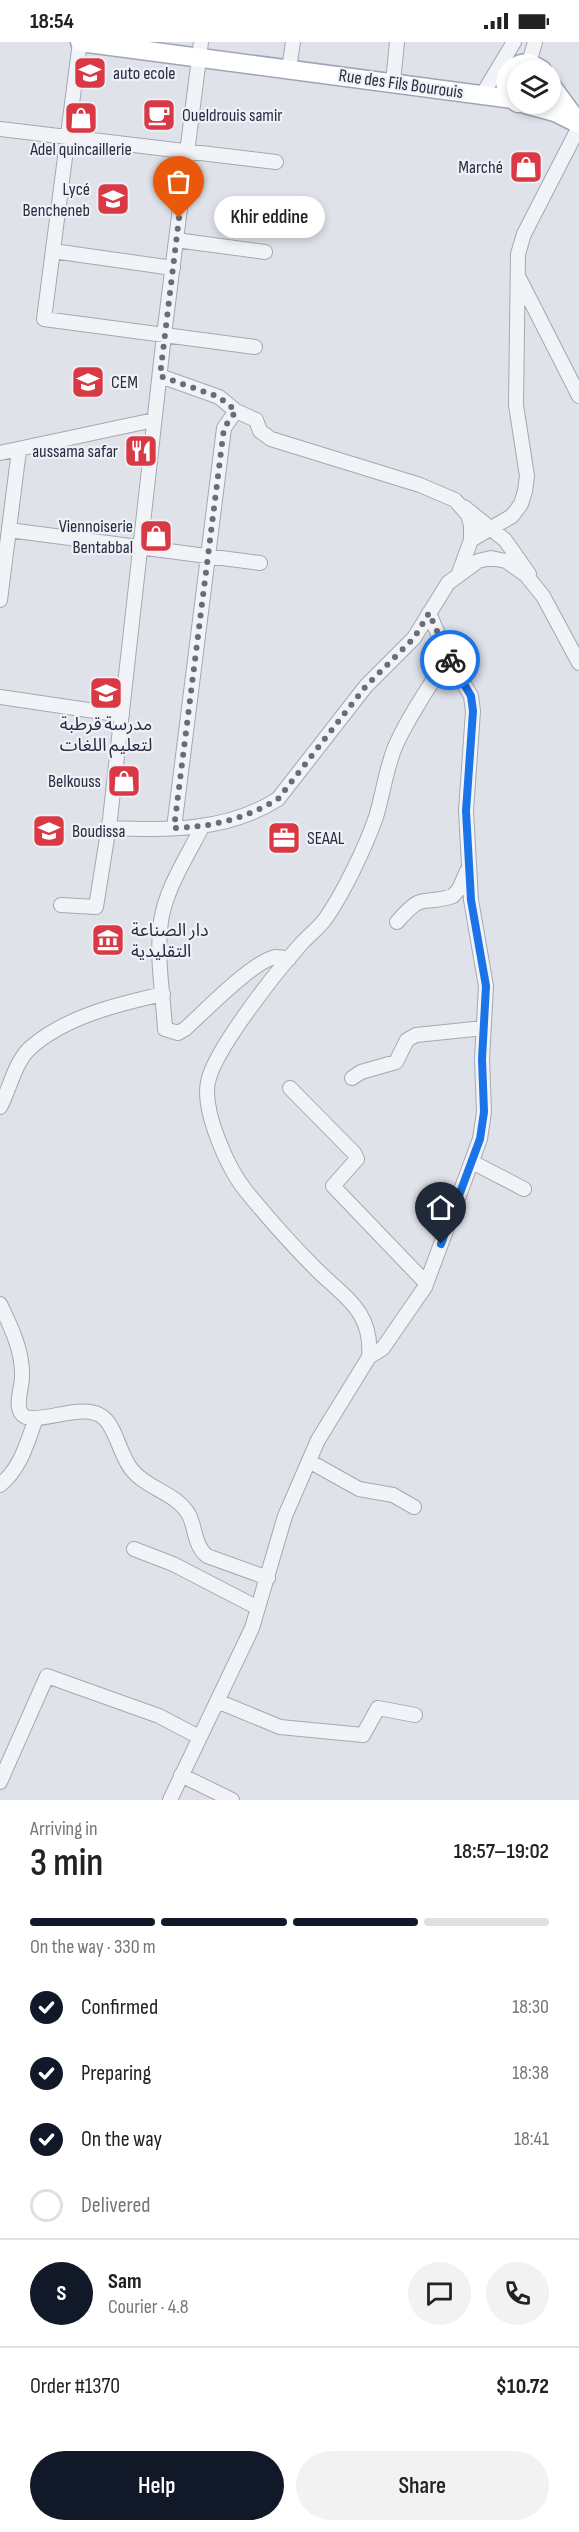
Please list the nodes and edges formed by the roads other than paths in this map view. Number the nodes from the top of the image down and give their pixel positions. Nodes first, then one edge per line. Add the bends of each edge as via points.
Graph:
1 (80, 42) edge
2 (293, 42) edge
3 (397, 42) edge
4 (514, 42) edge
5 (525, 42) edge
6 (535, 42) edge
7 (200, 50) edge
8 (533, 60) edge
9 (536, 60) edge
10 (289, 69) junction
11 (507, 75) edge
12 (393, 82) junction
13 (507, 90) edge
14 (483, 95) junction
15 (507, 100) edge
16 (561, 100) edge
17 (559, 114) edge
18 (579, 125) edge
19 (0, 129) edge
20 (66, 136) junction
21 (187, 151) junction
22 (276, 162) dead end
23 (176, 240) junction
24 (52, 251) junction
25 (265, 252) dead end
26 (172, 268) junction
27 (519, 278) junction
28 (164, 335) junction
29 (255, 347) dead end
30 (160, 376) junction
31 (579, 396) edge
32 (236, 411) junction
33 (154, 420) junction
34 (19, 450) junction
35 (0, 453) edge
36 (455, 500) junction
37 (492, 529) junction
38 (9, 530) junction
39 (471, 540) junction
40 (139, 546) junction
41 (207, 555) junction
42 (260, 563) dead end
43 (458, 575) junction
44 (543, 596) junction
45 (0, 600) edge
46 (429, 613) junction
47 (448, 657) junction
48 (579, 663) edge
49 (0, 697) edge
50 (122, 716) junction
51 (202, 827) junction
52 (109, 828) junction
53 (174, 828) junction
54 (468, 867) junction
55 (61, 905) dead end
56 (398, 922) dead end
57 (289, 959) junction
58 (163, 994) junction
59 (484, 1028) junction
60 (352, 1078) dead end
61 (290, 1088) dead end
62 (0, 1107) edge
63 (472, 1162) junction
64 (524, 1189) dead end
65 (426, 1283) junction
66 (0, 1304) edge
67 (369, 1357) junction
68 (36, 1418) junction
69 (309, 1461) junction
70 (0, 1485) edge
71 (414, 1507) dead end
72 (134, 1549) dead end
73 (268, 1578) junction
74 (258, 1608) junction
75 (217, 1701) junction
76 (415, 1715) dead end
77 (199, 1737) junction
78 (182, 1775) junction
79 (0, 1782) edge
80 (170, 1800) edge
81 (232, 1800) edge

1 - 7 main road, Rue des Fils Bourouis
1 - 20 street
2 - 10 street
3 - 12 street
4 - 14 street
5 - 8 street
6 - 9 street
7 - 10 main road, Rue des Fils Bourouis
7 - 21 street
10 - 12 main road, Rue des Fils Bourouis
11 - 13 main road
12 - 14 main road, Rue des Fils Bourouis
14 - 15 main road, Rue des Fils Bourouis
16 - 18 main road
17 - 18 main road
18 - 27 street via 524,234 518,254
19 - 20 street
20 - 21 street
20 - 24 street
21 - 22 street
21 - 23 street
23 - 25 street
23 - 26 street
24 - 26 street
24 - 28 street via 44,319
26 - 28 street
27 - 31 street
27 - 37 street via 516,405 527,476 521,504 512,516
28 - 29 street
28 - 30 street
30 - 32 street via 219,397
30 - 33 street
32 - 36 street via 256,420 260,432 271,439 420,485
32 - 41 street via 224,428
33 - 34 street
33 - 40 street
34 - 35 street
34 - 38 street
36 - 37 street
36 - 39 street via 468,515
37 - 39 street
37 - 44 street via 505,540
38 - 40 street
38 - 45 street
39 - 43 street
40 - 41 street
40 - 50 street
41 - 42 street
41 - 53 street
43 - 44 street via 478,561 506,561 526,575
43 - 46 street via 448,583
44 - 48 street
46 - 47 street
46 - 51 street via 414,638 366,686 278,799 259,811
47 - 54 street via 471,696 473,711 466,811
47 - 57 street via 395,747 375,818 340,894 324,920
49 - 50 street
50 - 52 street
51 - 53 street
51 - 58 street via 168,897 161,921
52 - 53 street
52 - 55 street via 96,907
54 - 56 street via 453,896 424,898
54 - 59 street via 486,986
57 - 58 street via 275,957 265,961 178,1033 165,1029
57 - 67 street via 219,1053 207,1083 207,1096 227,1162 245,1190 357,1308 370,1342
58 - 62 street via 124,1003 64,1026 28,1050
59 - 60 street via 416,1035 407,1040 396,1062
59 - 63 street via 484,1112
61 - 65 street via 354,1152 357,1159 333,1186
63 - 64 street
63 - 65 street
65 - 67 street via 383,1348
66 - 68 street via 21,1358 21,1413
67 - 69 street
68 - 70 street via 22,1458
68 - 73 street via 81,1410 105,1419 131,1470 180,1504 189,1515 199,1549 207,1556
69 - 71 street via 359,1489 393,1495
69 - 73 street via 285,1516
72 - 74 street via 173,1564
73 - 74 street
74 - 75 street
75 - 76 street via 280,1727 333,1733 363,1735 378,1708
75 - 77 street
77 - 78 street
77 - 79 street via 159,1716 47,1676
78 - 80 street
78 - 81 street

